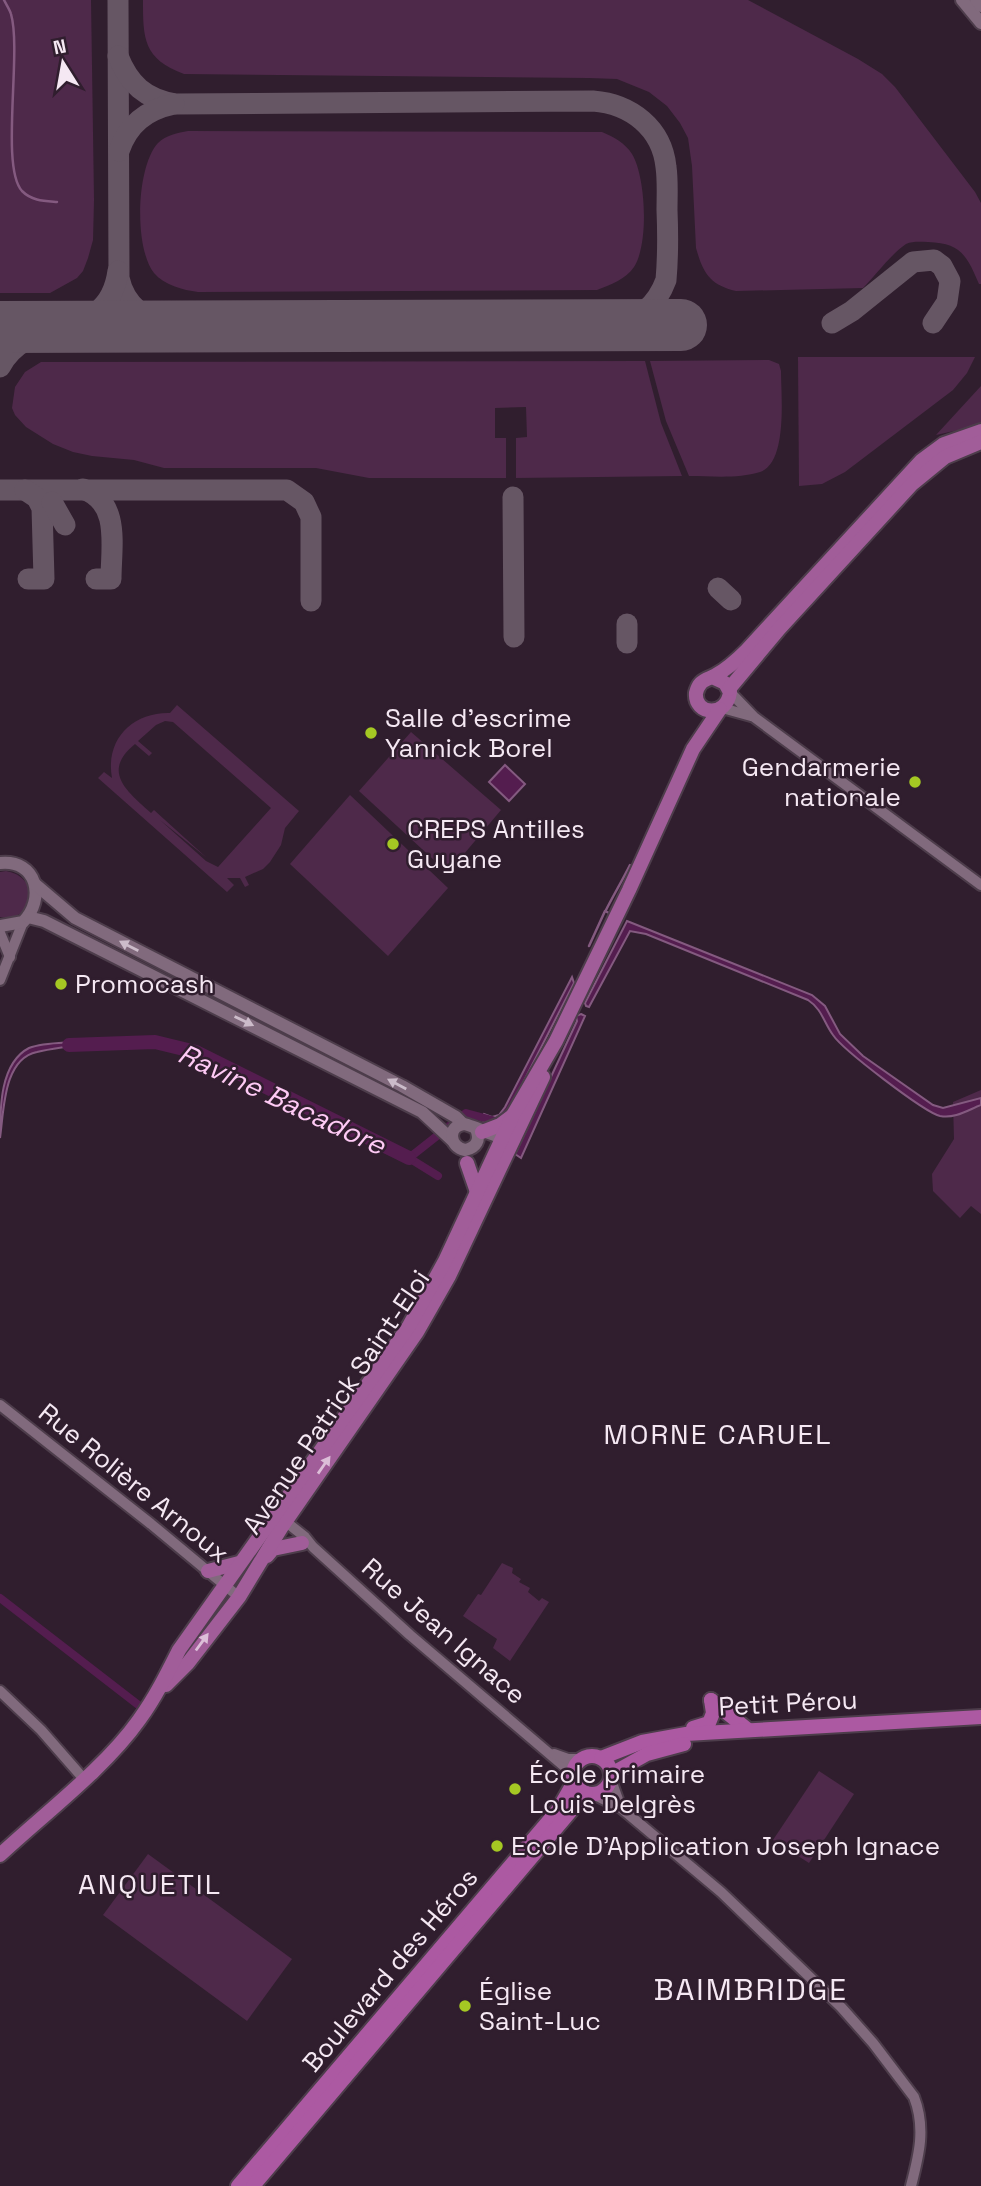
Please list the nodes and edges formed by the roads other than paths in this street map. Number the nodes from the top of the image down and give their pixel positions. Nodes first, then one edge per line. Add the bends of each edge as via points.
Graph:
1 (962, 0) edge
2 (976, 0) edge
3 (981, 6) edge
4 (981, 23) edge
5 (981, 431) edge
6 (981, 442) edge
7 (712, 677) junction
8 (730, 691) junction
9 (701, 706) junction
10 (721, 709) junction
11 (754, 717) junction
12 (693, 749) junction
13 (0, 863) edge
14 (35, 884) junction
15 (981, 885) edge
16 (26, 920) junction
17 (0, 926) edge
18 (0, 933) edge
19 (10, 957) junction
20 (0, 980) edge
21 (556, 1041) junction
22 (513, 1115) junction
23 (468, 1125) junction
24 (450, 1138) junction
25 (502, 1138) junction
26 (508, 1153) junction
27 (467, 1163) junction
28 (489, 1181) junction
29 (477, 1192) junction
30 (0, 1405) edge
31 (278, 1520) junction
32 (307, 1545) junction
33 (239, 1563) junction
34 (208, 1571) junction
35 (252, 1573) junction
36 (226, 1586) junction
37 (239, 1597) junction
38 (0, 1691) edge
39 (158, 1693) junction
40 (981, 1717) edge
41 (981, 1726) edge
42 (747, 1729) junction
43 (642, 1742) junction
44 (546, 1750) junction
45 (601, 1758) junction
46 (582, 1759) junction
47 (611, 1777) junction
48 (573, 1778) junction
49 (83, 1779) junction
50 (589, 1794) junction
51 (621, 1808) junction
52 (0, 1855) edge
53 (238, 2186) edge
54 (253, 2186) edge
55 (911, 2186) edge

1 - 4 main road
2 - 3 main road
5 - 7 main road via 944,444 921,461 746,651
6 - 8 main road via 945,457 912,484 779,629
7 - 8 main road via 722,680
7 - 9 main road via 698,687
8 - 10 main road
8 - 11 street
9 - 10 main road
9 - 12 main road, Avenue Patrick Saint-Eloi
10 - 11 street
10 - 12 main road, Avenue Patrick Saint-Eloi
11 - 15 street
12 - 21 main road, Avenue Patrick Saint-Eloi
13 - 14 main road via 23,868
14 - 16 main road via 35,904
23 -> 14 main road via 402,1086 75,918
16 - 17 main road
16 - 19 street
16 -> 24 main road via 44,921 301,1049 422,1112
18 - 19 street
19 - 20 street
21 - 22 main road, Avenue Patrick Saint-Eloi
21 - 26 main road, Avenue Patrick Saint-Eloi
22 - 23 main road via 500,1125
22 - 25 main road, Avenue Patrick Saint-Eloi
23 - 24 main road via 454,1130
23 - 24 main road via 478,1140 475,1146 465,1150
23 - 25 main road
24 - 27 main road
25 - 26 main road
25 - 28 main road, Avenue Patrick Saint-Eloi
26 - 28 main road, Avenue Patrick Saint-Eloi
27 - 28 main road
27 - 29 main road
28 - 29 main road, Avenue Patrick Saint-Eloi
31 -> 28 main road, Avenue Patrick Saint-Eloi via 417,1332 449,1276
29 - 31 main road, Avenue Patrick Saint-Eloi via 409,1326
30 - 34 street, Rue Rolière Arnoux
31 - 32 street, Rue Jean Ignace
31 - 33 main road, Avenue Patrick Saint-Eloi
31 - 35 main road, Avenue Patrick Saint-Eloi
32 - 35 main road via 273,1549
32 - 44 street, Rue Jean Ignace
33 - 34 main road
33 - 36 main road, Avenue Patrick Saint-Eloi
34 - 36 street, Rue Rolière Arnoux
35 - 37 main road, Avenue Patrick Saint-Eloi
36 - 37 street, Rue Rolière Arnoux
36 - 39 main road, Avenue Patrick Saint-Eloi via 179,1650
39 -> 37 main road, Avenue Patrick Saint-Eloi
38 - 49 street
39 - 49 main road, Avenue Patrick Saint-Eloi via 139,1722
40 - 42 highway, Petit Pérou
41 - 47 highway, Petit Pérou via 697,1741 647,1754
42 - 43 highway, Petit Pérou
42 - 43 highway via 711,1700 709,1723
43 - 45 highway, Petit Pérou
44 - 46 street, Rue Jean Ignace
44 - 48 street, Rue Jean Ignace
45 - 46 highway
45 - 47 highway
46 - 48 highway
47 - 50 highway via 604,1790
47 - 51 street
48 - 50 highway
48 - 53 highway, Boulevard des Héros via 558,1810
49 - 52 main road, Avenue Patrick Saint-Eloi
50 - 51 street
50 - 54 highway, Boulevard des Héros
51 - 55 street via 722,1892 803,1970 841,2007 900,2078 914,2097 921,2119

